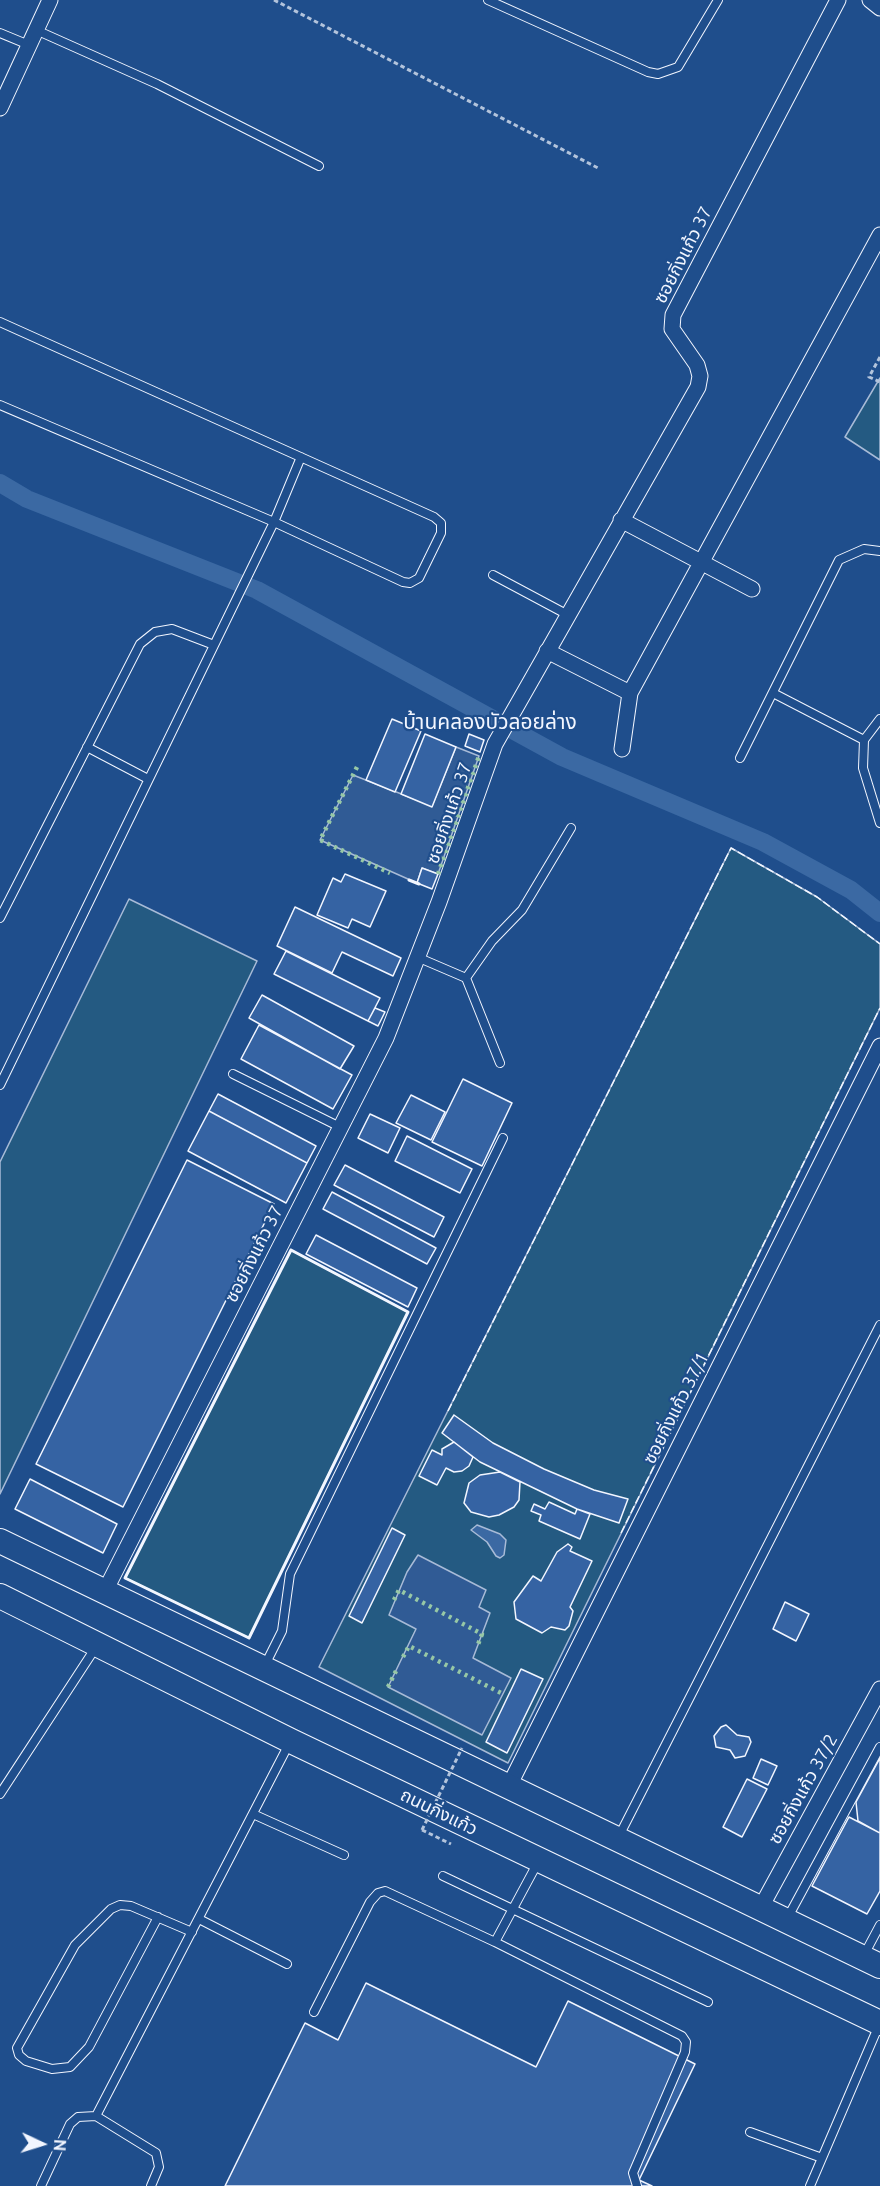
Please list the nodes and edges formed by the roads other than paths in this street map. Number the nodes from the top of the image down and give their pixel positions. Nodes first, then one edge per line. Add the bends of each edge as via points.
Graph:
1 (488, 0) edge
2 (718, 0) edge
3 (838, 0) edge
4 (870, 0) edge
5 (47, 1) edge
6 (880, 8) edge
7 (36, 30) junction
8 (0, 33) edge
9 (29, 45) junction
10 (0, 108) edge
11 (319, 165) dead end
12 (880, 235) edge
13 (0, 322) edge
14 (0, 405) edge
15 (301, 457) junction
16 (621, 520) junction
17 (274, 522) junction
18 (880, 551) edge
19 (703, 563) junction
20 (492, 575) dead end
21 (752, 589) dead end
22 (568, 615) junction
23 (214, 645) junction
24 (547, 651) junction
25 (630, 693) junction
26 (773, 693) junction
27 (880, 719) edge
28 (864, 740) junction
29 (87, 747) junction
30 (622, 749) dead end
31 (740, 758) dead end
32 (148, 779) junction
33 (880, 823) edge
34 (571, 828) dead end
35 (0, 918) edge
36 (417, 957) junction
37 (466, 978) junction
38 (880, 1046) edge
39 (500, 1063) dead end
40 (233, 1074) dead end
41 (0, 1085) edge
42 (340, 1127) junction
43 (503, 1137) dead end
44 (880, 1325) edge
45 (0, 1541) edge
46 (104, 1593) junction
47 (1, 1600) edge
48 (97, 1646) junction
49 (263, 1669) junction
50 (880, 1689) edge
51 (291, 1741) junction
52 (880, 1746) edge
53 (508, 1788) junction
54 (0, 1794) edge
55 (253, 1814) junction
56 (617, 1840) junction
57 (344, 1855) dead end
58 (539, 1860) junction
59 (443, 1876) dead end
60 (760, 1909) junction
61 (513, 1911) junction
62 (158, 1917) junction
63 (199, 1919) junction
64 (786, 1921) junction
65 (880, 1924) edge
66 (192, 1932) junction
67 (495, 1942) junction
68 (871, 1962) edge
69 (287, 1964) dead end
70 (708, 2002) dead end
71 (314, 2012) dead end
72 (880, 2023) edge
73 (96, 2116) junction
74 (750, 2132) dead end
75 (822, 2158) junction
76 (40, 2186) edge
77 (151, 2186) edge
78 (637, 2186) edge
79 (810, 2186) edge

1 - 2 lane via 658,74 678,67
3 - 16 street, ซอยกิ่งแก้ว 37 via 673,315 672,329 697,365 698,387
4 - 6 street
5 - 7 street
7 - 9 street
7 - 11 lane via 157,84
8 - 9 lane
9 - 10 street
12 - 19 street
13 - 15 lane
14 - 17 lane
15 - 17 lane
15 - 17 lane via 434,517 441,523 441,532 419,579 410,583
16 - 19 street
16 - 22 street, ซอยกิ่งแก้ว 37
17 - 23 lane
18 - 26 lane via 864,549 840,560
19 - 21 street
19 - 25 street
20 - 22 lane
22 - 24 street, ซอยกิ่งแก้ว 37
23 - 29 lane via 172,629 155,632 140,644
23 - 32 lane
24 - 25 street
24 - 36 street, ซอยกิ่งแก้ว 37 via 495,744
25 - 30 street
26 - 28 lane
26 - 31 lane
27 - 28 lane
28 - 33 lane via 863,768
29 - 32 lane
29 - 35 lane
32 - 41 lane
34 - 37 lane via 522,910
36 - 37 lane
36 - 42 street, ซอยกิ่งแก้ว 37 via 386,1038
37 - 39 lane
38 - 53 street, ซอยกิ่งแก้ว 37/1
40 - 42 lane
42 - 46 street, ซอยกิ่งแก้ว 37
43 - 49 lane via 290,1574 282,1631
44 - 56 lane
45 - 46 main road
46 - 49 main road
47 - 48 main road, ถนนกิ่งแก้ว
48 - 51 main road, ถนนกิ่งแก้ว
48 - 54 lane
49 - 53 main road
50 - 60 street, ซอยกิ่งแก้ว 37/2
51 - 55 lane
51 - 58 main road, ถนนกิ่งแก้ว
52 - 64 lane
53 - 56 main road
55 - 57 lane
55 - 63 lane
56 - 60 main road
58 - 61 lane
58 - 72 main road, ถนนกิ่งแก้ว
59 - 61 lane
60 - 64 main road
61 - 67 lane
61 - 70 lane
62 - 62 lane via 131,1906 111,1909 75,1945 17,2048 19,2055 52,2069 70,2067 89,2048
62 - 66 lane
63 - 66 lane
63 - 69 lane
64 - 68 main road
65 - 68 lane
66 - 73 lane
67 - 71 lane via 392,1893 378,1893
67 - 78 lane via 682,2036 686,2042 633,2173
72 - 75 lane
73 - 76 lane via 78,2117 70,2124
73 - 77 lane via 156,2153 159,2167
74 - 75 lane
75 - 79 lane

